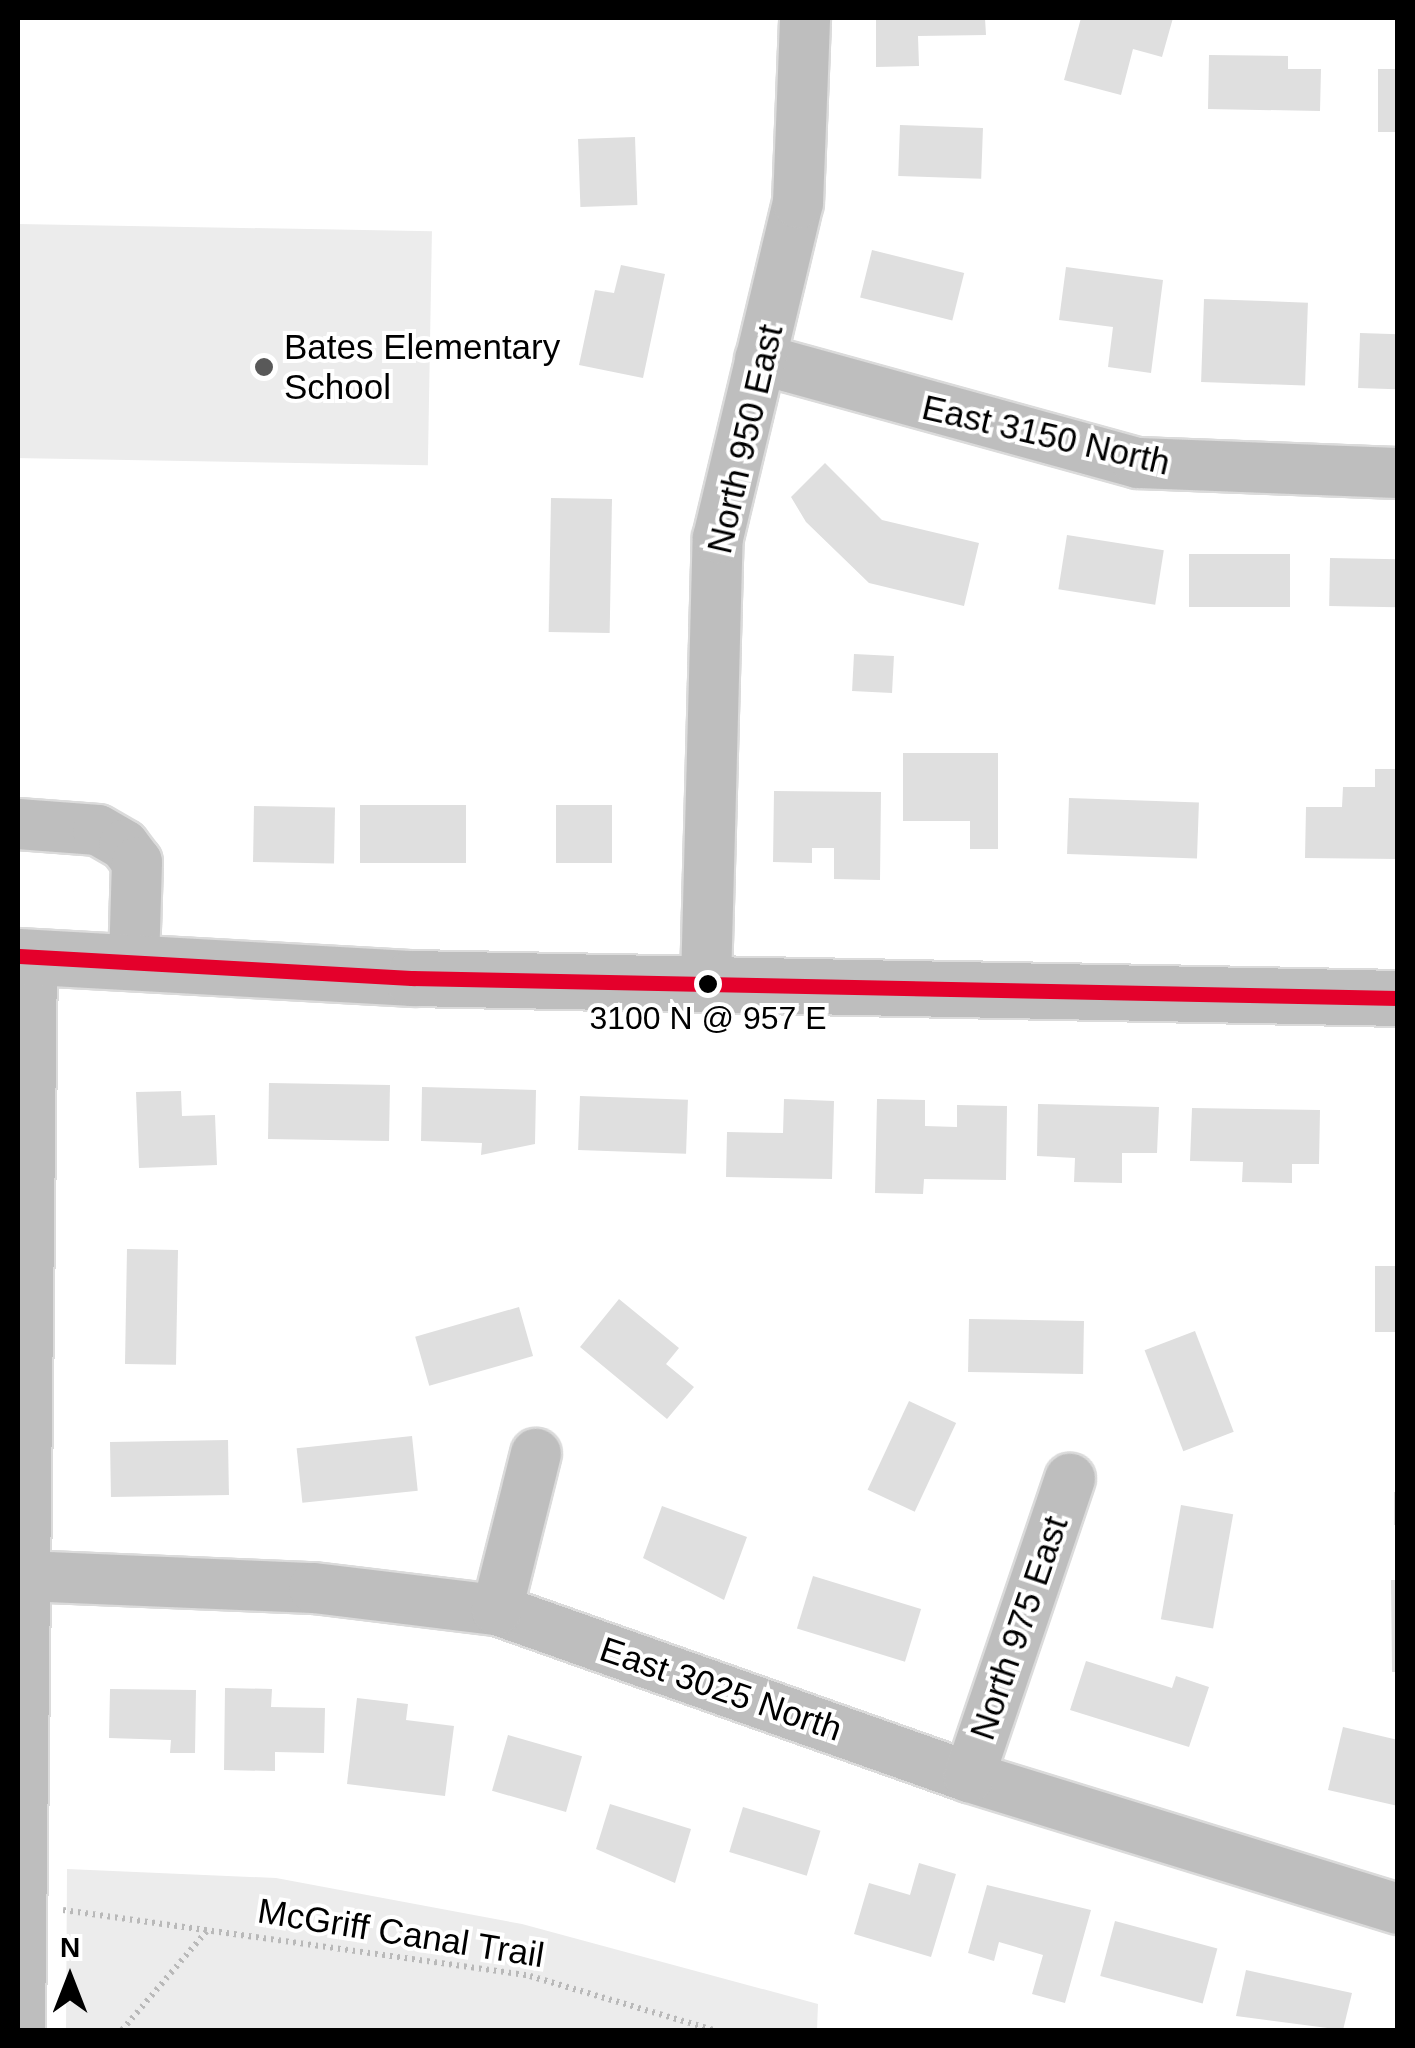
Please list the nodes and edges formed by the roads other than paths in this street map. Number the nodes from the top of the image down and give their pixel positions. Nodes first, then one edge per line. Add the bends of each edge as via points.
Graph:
1 (805, 18) edge
2 (760, 359) junction
3 (1398, 472) edge
4 (18, 824) edge
5 (25, 957) edge
6 (134, 964) junction
7 (706, 983) junction
8 (1398, 998) edge
9 (536, 1454) dead end
10 (1070, 1479) dead end
11 (24, 1576) junction
12 (497, 1610) junction
13 (969, 1777) junction
14 (1398, 1909) edge
15 (20, 2030) edge

1 - 2 street, North 950 East via 798,203
2 - 3 street, East 3150 North via 1138,463
2 - 7 street, North 950 East via 725,490 712,599
4 - 6 street via 98,830 124,845 137,862
5 - 6 main road
5 - 11 street
6 - 7 main road
7 - 8 main road
9 - 12 street
10 - 13 street, North 975 East
11 - 12 street, East 3025 North via 314,1588
11 - 15 street
12 - 13 street, East 3025 North
13 - 14 street, East 3025 North

